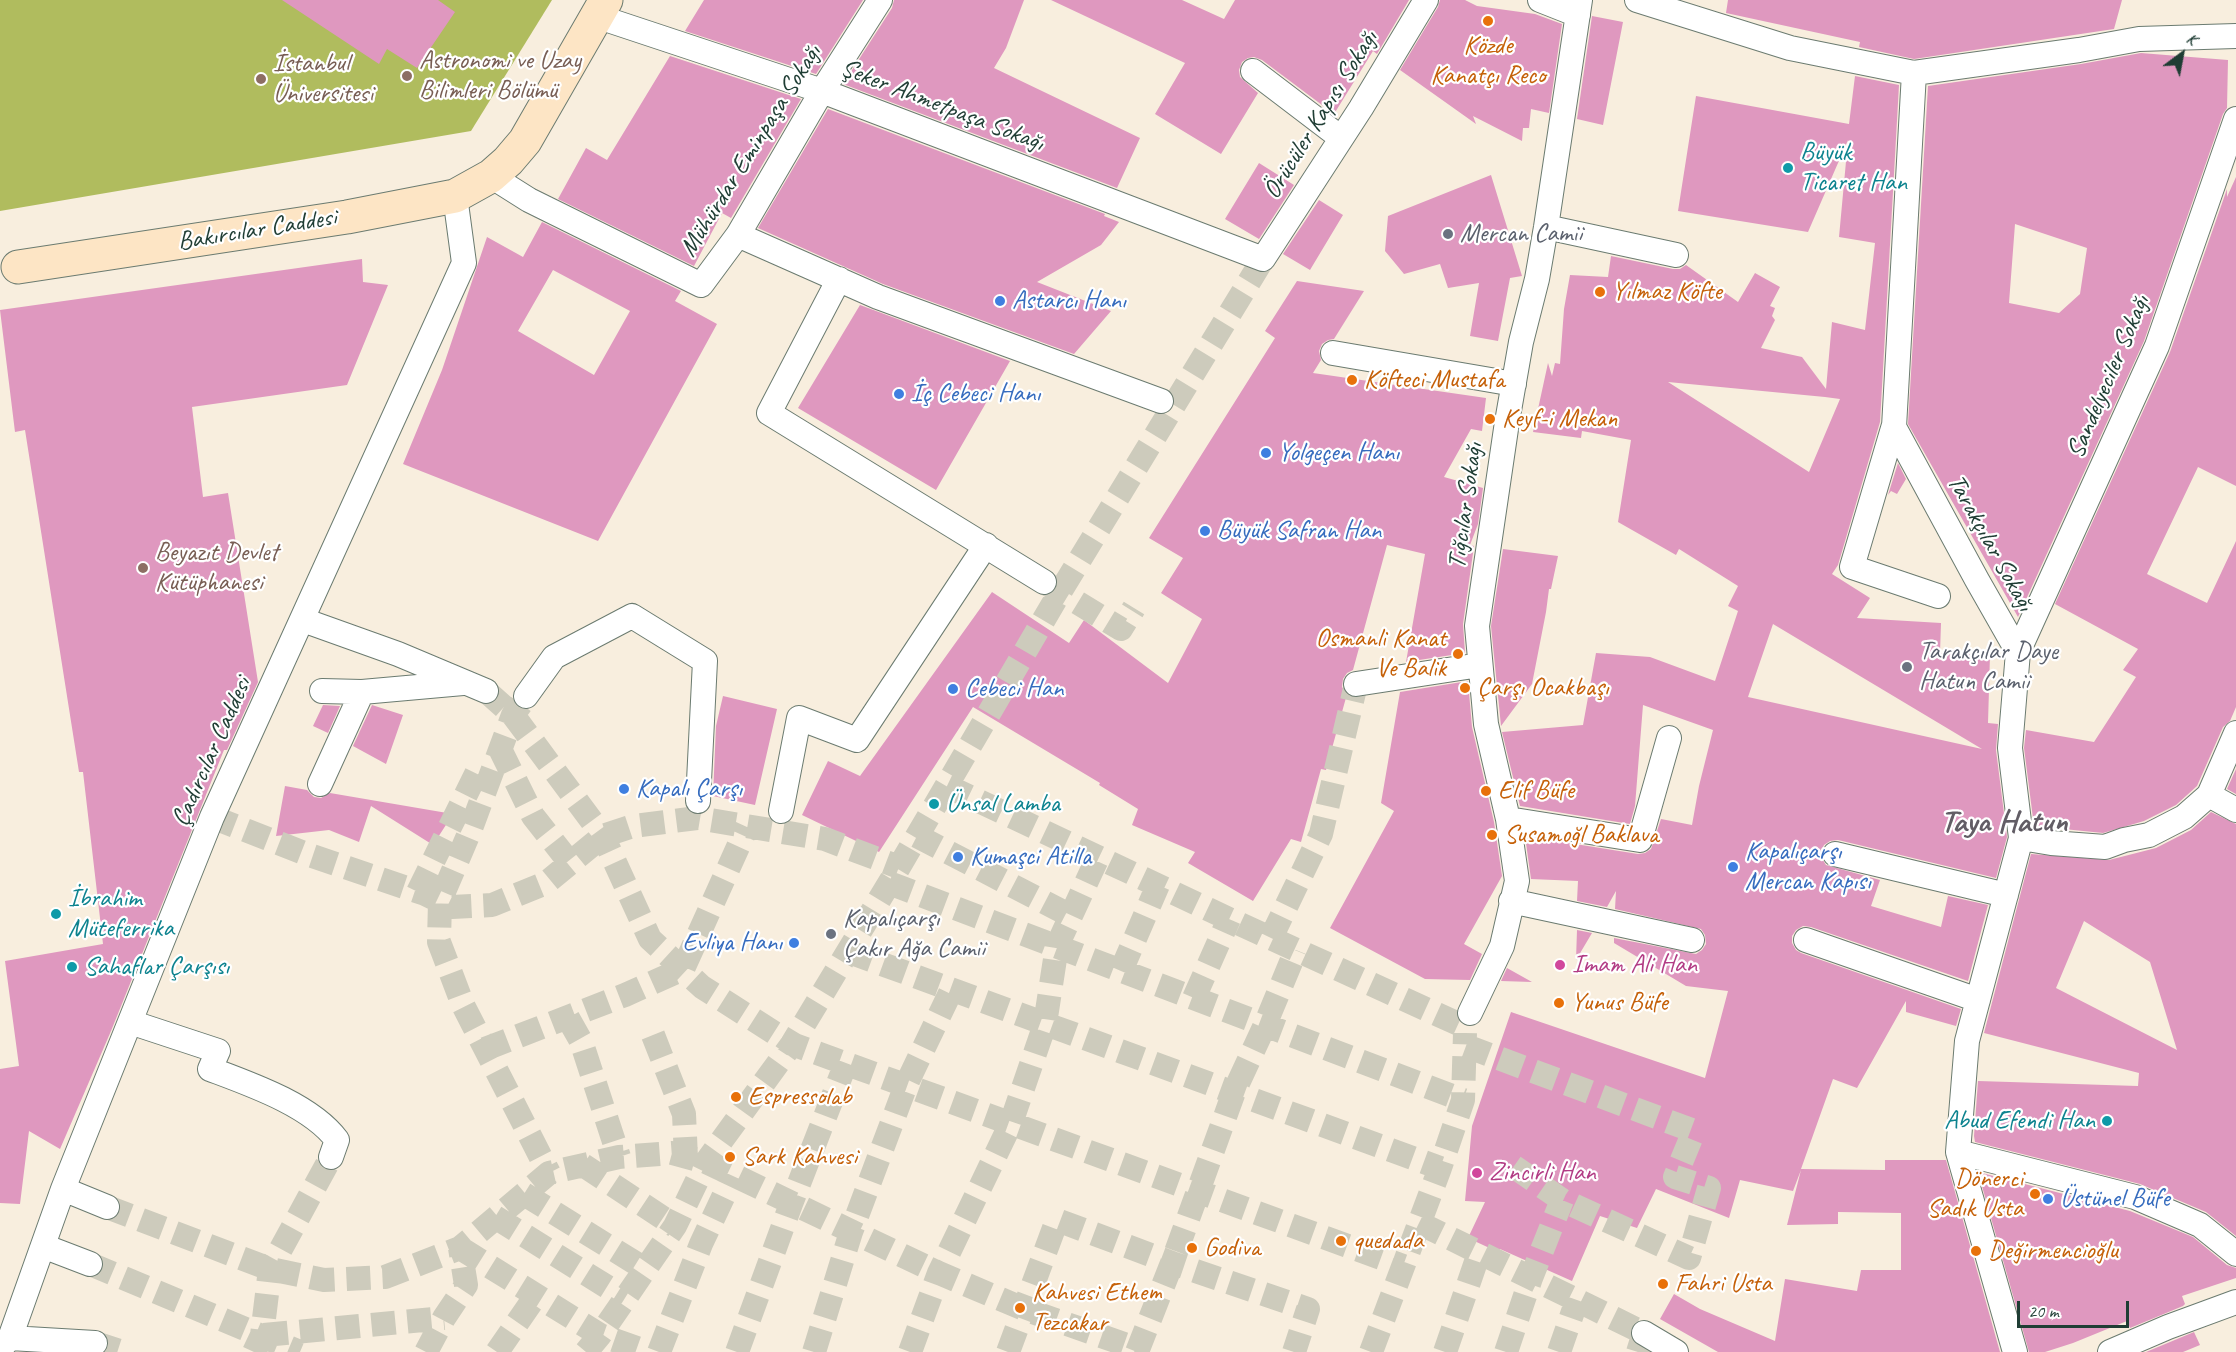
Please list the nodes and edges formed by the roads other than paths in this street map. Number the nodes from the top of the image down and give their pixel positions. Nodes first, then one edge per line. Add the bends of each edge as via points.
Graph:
1 (880, 0) edge
2 (1426, 0) edge
3 (1540, 0) edge
4 (1637, 0) edge
5 (1579, 7) edge
6 (601, 8) edge
7 (2236, 36) edge
8 (1253, 71) dead end
9 (1914, 73) junction
10 (822, 91) junction
11 (2236, 119) edge
12 (1341, 138) junction
13 (491, 176) junction
14 (455, 196) junction
15 (1546, 227) junction
16 (738, 235) junction
17 (1676, 255) dead end
18 (1263, 259) joint
19 (18, 267) dead end
20 (839, 279) junction
21 (1333, 353) dead end
22 (1514, 384) junction
23 (1161, 401) dead end
24 (1894, 425) junction
25 (986, 545) junction
26 (1044, 582) tunnel mouth
27 (1938, 596) dead end
28 (303, 620) junction
29 (2018, 652) junction
30 (1480, 664) junction
31 (1356, 684) dead end
32 (322, 691) dead end
33 (362, 692) junction
34 (526, 696) tunnel mouth
35 (2236, 734) edge
36 (1669, 738) dead end
37 (320, 784) dead end
38 (2208, 795) junction
39 (698, 801) dead end
40 (2236, 810) edge
41 (781, 811) dead end
42 (1508, 819) junction
43 (2021, 838) junction
44 (1835, 854) dead end
45 (2006, 895) junction
46 (1512, 901) junction
47 (1692, 940) dead end
48 (1806, 940) dead end
49 (1978, 1000) junction
50 (1470, 1013) tunnel mouth
51 (130, 1022) junction
52 (1958, 1152) junction
53 (331, 1157) tunnel mouth
54 (63, 1189) junction
55 (107, 1207) tunnel mouth
56 (43, 1246) junction
57 (2236, 1254) edge
58 (90, 1264) tunnel mouth
59 (2236, 1302) edge
60 (1644, 1333) dead end
61 (95, 1343) tunnel mouth
62 (5, 1344) edge
63 (1676, 1352) edge
64 (2015, 1352) edge
65 (2110, 1352) edge

1 - 10 street, Mühürdar Eminpaşa Sokağı
2 - 12 street, Örücüler Kapısı Sokağı
3 - 5 street
4 - 9 street via 1790,48
5 - 15 street, Tığcılar Sokağı
6 - 10 street, Şeker Ahmetpaşa Sokağı
6 - 13 main road, Bakırcılar Caddesi via 525,141
7 - 9 street via 2139,39
8 - 12 street
9 - 24 street
10 - 16 street, Mühürdar Eminpaşa Sokağı
10 - 18 street, Şeker Ahmetpaşa Sokağı
11 - 29 street, Sandelyeciler Sokağı via 2157,346
12 - 18 street, Örücüler Kapısı Sokağı
13 - 14 main road, Bakırcılar Caddesi
13 - 16 street, Mühürdar Eminpaşa Sokağı via 529,200 701,285
14 - 19 main road, Bakırcılar Caddesi via 347,217
14 - 28 street, Çadırcılar Caddesi via 464,263
15 - 17 street
15 - 22 street, Tığcılar Sokağı
16 - 20 street
20 - 23 street via 878,297
20 - 25 street via 769,413
21 - 22 street
22 - 30 street, Tığcılar Sokağı via 1477,626
24 - 27 street via 1852,567
24 - 29 street, Tarakçılar Sokağı
25 - 26 street
25 - 41 street via 857,740 799,717
28 - 33 street via 477,687
28 - 51 street, Çadırcılar Caddesi via 212,817
29 - 43 street, Tarakçılar Sokağı via 2010,748
30 - 31 street
30 - 42 street, Tığcılar Sokağı via 1486,724
32 - 33 street
33 - 37 street
34 - 39 street via 554,657 632,616 705,661
35 - 38 street
36 - 42 street via 1640,840
38 - 40 street
38 - 43 street via 2184,817 2149,835 2105,848
42 - 46 street, Tığcılar Sokağı via 1516,881
43 - 45 street, Tarakçılar Sokağı
44 - 45 street
45 - 49 street, Tarakçılar Sokağı
46 - 47 street
46 - 50 street, Tığcılar Sokağı via 1502,946
48 - 49 street
49 - 52 street, Tarakçılar Sokağı via 1967,1041
51 - 53 street via 218,1050 210,1069 270,1091 328,1128 337,1140
51 - 54 street, Çadırcılar Caddesi
52 - 57 street via 2135,1197 2200,1225
52 - 64 street, Tarakçılar Sokağı
54 - 55 street
54 - 56 street, Çadırcılar Caddesi
56 - 58 street
56 - 62 street, Çadırcılar Caddesi
59 - 65 street
60 - 63 street
61 - 62 street

